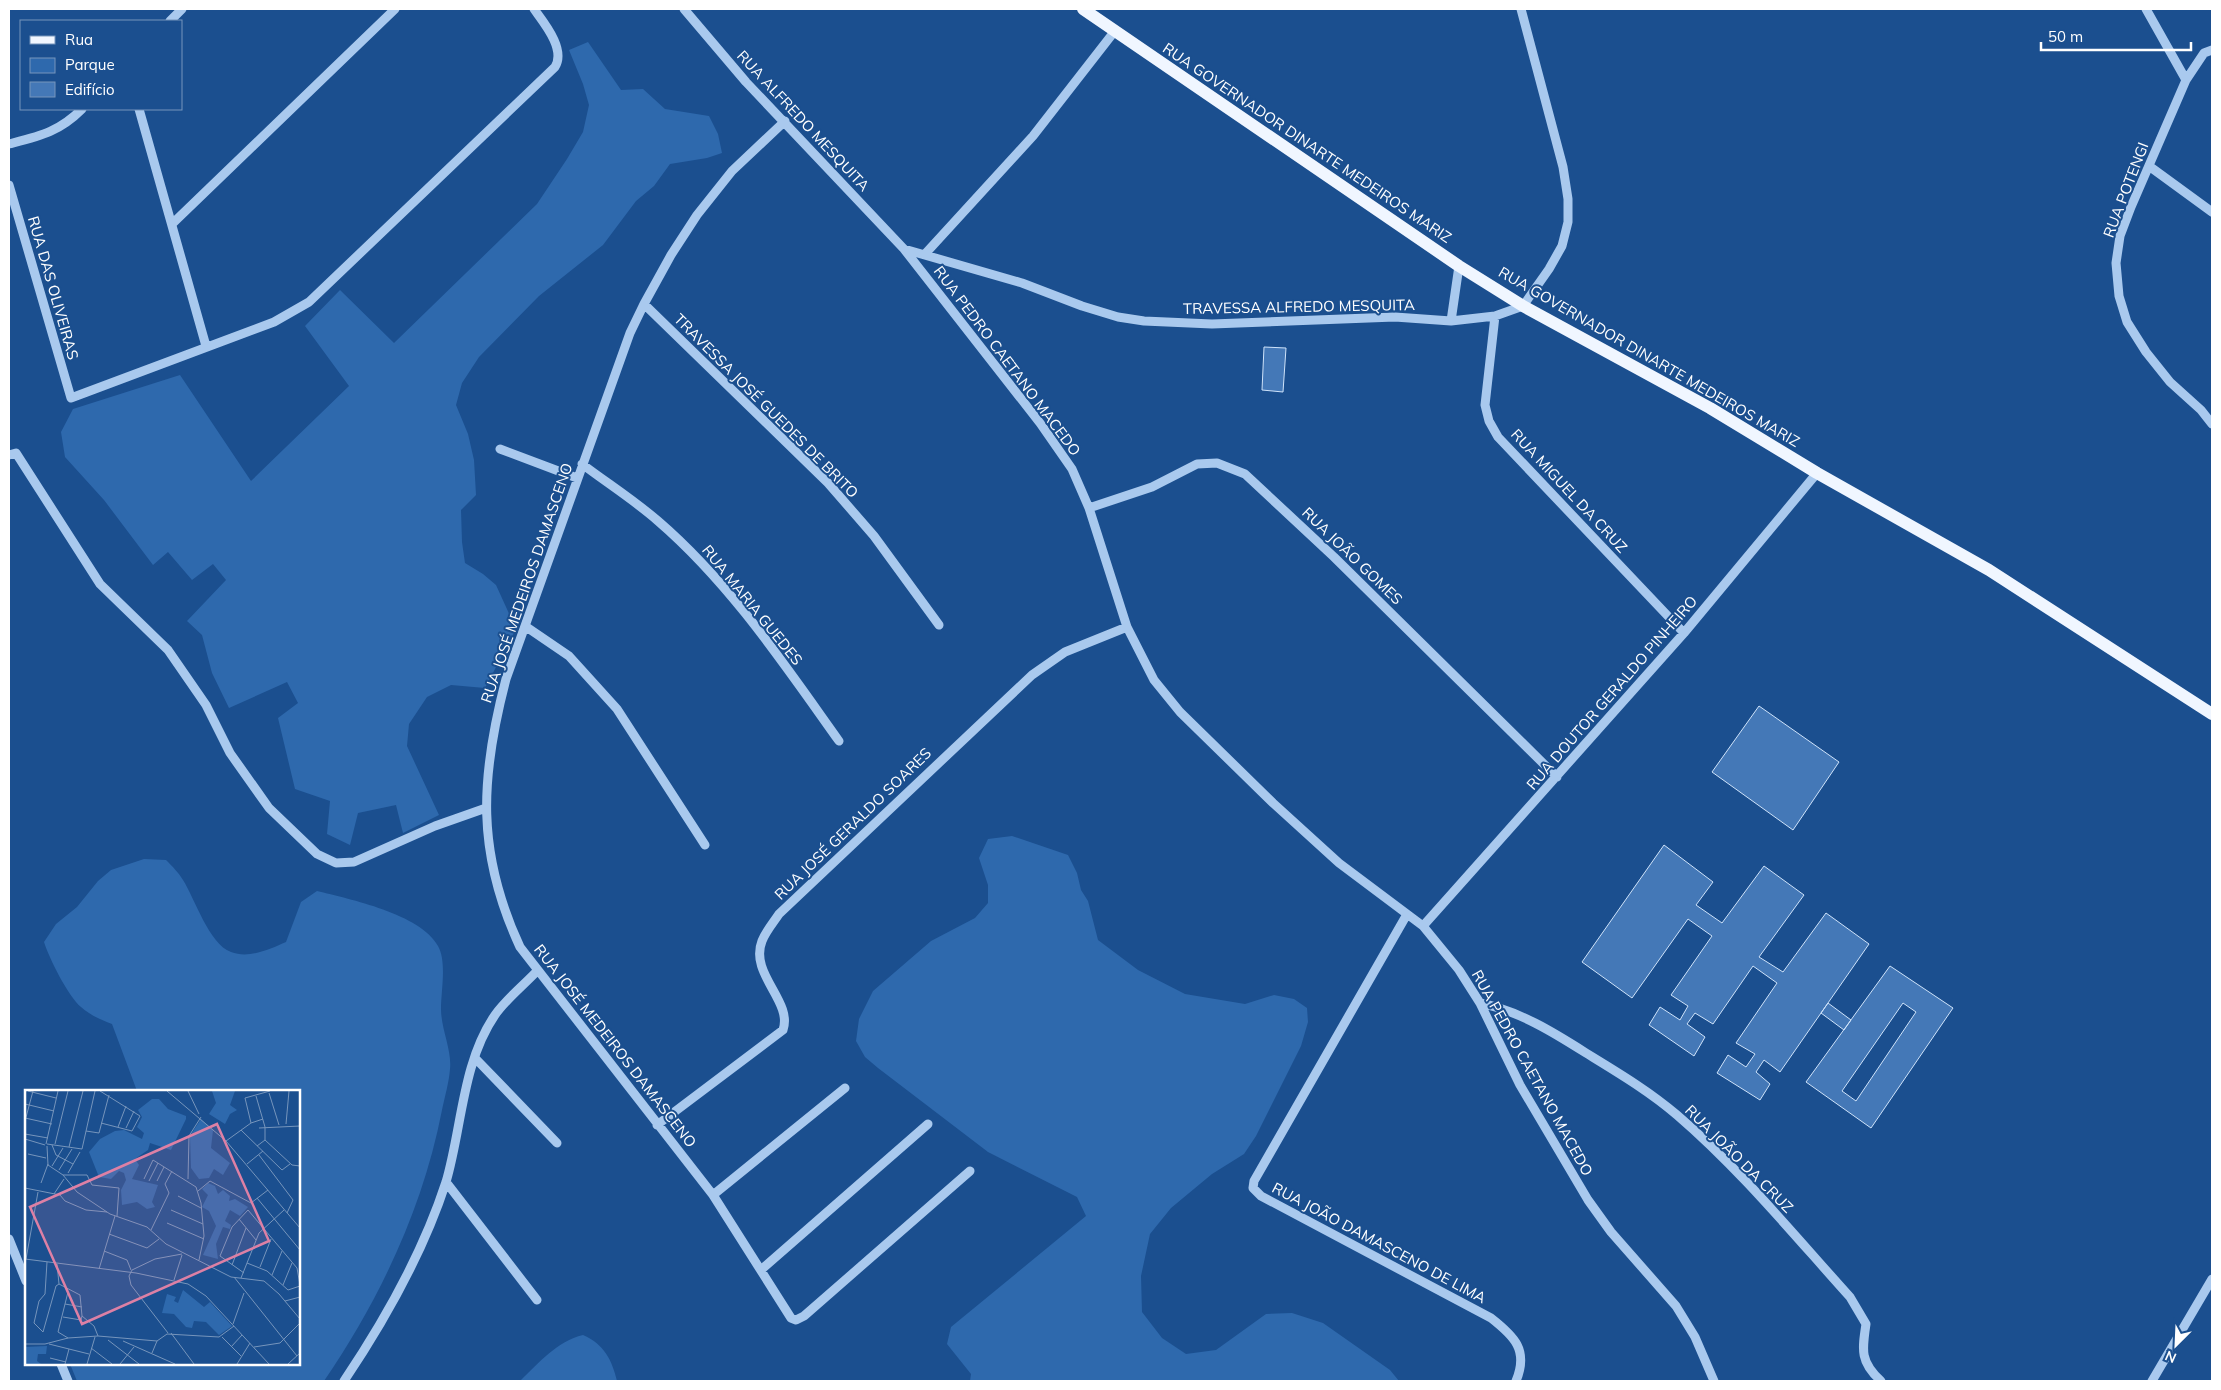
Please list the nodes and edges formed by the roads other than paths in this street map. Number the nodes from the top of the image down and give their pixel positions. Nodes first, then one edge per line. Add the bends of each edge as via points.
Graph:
1 (182, 9) edge
2 (395, 9) edge
3 (534, 9) edge
4 (684, 9) edge
5 (1083, 9) edge
6 (1521, 9) edge
7 (2146, 9) edge
8 (171, 20) edge
9 (1114, 32) junction
10 (2212, 50) edge
11 (2186, 80) junction
12 (81, 110) edge
13 (139, 110) edge
14 (785, 121) junction
15 (9, 144) edge
16 (2149, 166) junction
17 (9, 185) edge
18 (2212, 212) edge
19 (172, 224) junction
20 (904, 249) junction
21 (925, 254) junction
22 (1460, 266) junction
23 (644, 304) junction
24 (1523, 306) junction
25 (1495, 316) junction
26 (1451, 321) junction
27 (206, 346) junction
28 (2212, 424) edge
29 (500, 449) dead end
30 (9, 455) edge
31 (582, 464) junction
32 (1817, 473) junction
33 (578, 478) junction
34 (1089, 508) junction
35 (939, 625) dead end
36 (525, 626) junction
37 (1128, 627) junction
38 (1684, 633) junction
39 (2212, 712) edge
40 (839, 741) dead end
41 (1557, 777) junction
42 (486, 808) junction
43 (705, 845) dead end
44 (1406, 916) junction
45 (1423, 926) junction
46 (537, 971) junction
47 (1480, 1003) junction
48 (475, 1058) junction
49 (845, 1088) dead end
50 (928, 1124) dead end
51 (658, 1125) junction
52 (557, 1143) dead end
53 (970, 1172) dead end
54 (446, 1182) junction
55 (713, 1195) junction
56 (9, 1239) edge
57 (762, 1269) junction
58 (25, 1279) edge
59 (2212, 1279) edge
60 (537, 1300) dead end
61 (61, 1365) edge
62 (68, 1381) edge
63 (344, 1381) edge
64 (1516, 1381) edge
65 (1714, 1381) edge
66 (1881, 1381) edge
67 (2152, 1381) edge

1 - 8 street
2 - 19 street
3 - 27 street via 557,47 558,60 554,67 309,302 274,322
4 - 14 street, RUA ALFREDO MESQUITA
5 - 9 main road, RUA GOVERNADOR DINARTE MEDEIROS MARIZ
6 - 24 street via 1563,167 1568,199 1568,222 1562,246
7 - 11 street
9 - 21 street via 1033,136
9 - 22 main road, RUA GOVERNADOR DINARTE MEDEIROS MARIZ
10 - 11 street, RUA POTENGI via 2204,53
11 - 16 street, RUA POTENGI
12 - 15 street via 55,131
13 - 19 street
14 - 20 street, RUA ALFREDO MESQUITA
14 - 23 street, RUA JOSÉ MEDEIROS DAMASCENO via 732,171 697,215
16 - 18 street
16 - 28 street, RUA POTENGI via 2120,236 2116,263 2119,296 2127,322 2146,352 2170,382
17 - 27 street, RUA DAS OLIVEIRAS via 71,398
19 - 27 street
20 - 21 street, TRAVESSA ALFREDO MESQUITA
20 - 34 street, RUA PEDRO CAETANO MACEDO via 1040,423 1072,469
21 - 26 street, TRAVESSA ALFREDO MESQUITA via 1022,283 1082,306 1144,321 1212,324 1396,318
22 - 24 main road, RUA GOVERNADOR DINARTE MEDEIROS MARIZ
22 - 26 street
23 - 31 street, RUA JOSÉ MEDEIROS DAMASCENO via 630,333
23 - 35 street, TRAVESSA JOSÉ GUEDES DE BRITO via 828,483 874,536
24 - 25 street, TRAVESSA ALFREDO MESQUITA
24 - 32 main road, RUA GOVERNADOR DINARTE MEDEIROS MARIZ via 1710,408
25 - 26 street, TRAVESSA ALFREDO MESQUITA
25 - 38 street, RUA MIGUEL DA CRUZ via 1485,404 1489,421 1498,437
29 - 33 street
30 - 42 street via 16,453 100,584 168,650 206,706 230,753 269,808 317,854 336,863 354,862 435,826
31 - 33 street, RUA JOSÉ MEDEIROS DAMASCENO
31 - 40 street, RUA MARIA GUEDES via 658,521 703,564 787,668
32 - 38 street, RUA DOUTOR GERALDO PINHEIRO
32 - 39 main road, RUA GOVERNADOR DINARTE MEDEIROS MARIZ via 1989,570
33 - 36 street, RUA JOSÉ MEDEIROS DAMASCENO
34 - 37 street, RUA PEDRO CAETANO MACEDO
34 - 41 street, RUA JOÃO GOMES via 1152,487 1197,464 1217,464 1245,474
36 - 42 street, RUA JOSÉ MEDEIROS DAMASCENO via 493,730 486,780
36 - 43 street via 569,656 617,709
37 - 44 street, RUA PEDRO CAETANO MACEDO via 1154,680 1180,712 1331,856
37 - 51 street, RUA JOSÉ GERALDO SOARES via 1065,652 1032,675 779,914 761,942 759,956 761,967 784,1013 782,1030
38 - 41 street, RUA DOUTOR GERALDO PINHEIRO
41 - 45 street, RUA DOUTOR GERALDO PINHEIRO
42 - 46 street, RUA JOSÉ MEDEIROS DAMASCENO via 490,853 504,911 520,947
44 - 45 street, RUA PEDRO CAETANO MACEDO
44 - 64 street, RUA JOÃO DAMASCENO DE LIMA via 1254,1181 1254,1188 1261,1196 1491,1318 1514,1338 1522,1355
45 - 47 street, RUA PEDRO CAETANO MACEDO
46 - 48 street via 495,1015
46 - 51 street, RUA JOSÉ MEDEIROS DAMASCENO
47 - 65 street, RUA PEDRO CAETANO MACEDO via 1520,1085 1588,1200 1611,1232 1676,1306 1696,1337
47 - 66 street, RUA JOÃO DA CRUZ via 1501,1007 1598,1061 1676,1114 1718,1153 1850,1297 1866,1324 1862,1342 1864,1360
48 - 52 street
48 - 54 street
49 - 55 street
50 - 57 street
51 - 55 street, RUA JOSÉ MEDEIROS DAMASCENO
53 - 57 street, RUA JOSÉ MEDEIROS DAMASCENO via 796,1320
54 - 60 street
54 - 63 street via 398,1293
55 - 57 street, RUA JOSÉ MEDEIROS DAMASCENO
56 - 58 street
59 - 67 street
61 - 62 street

